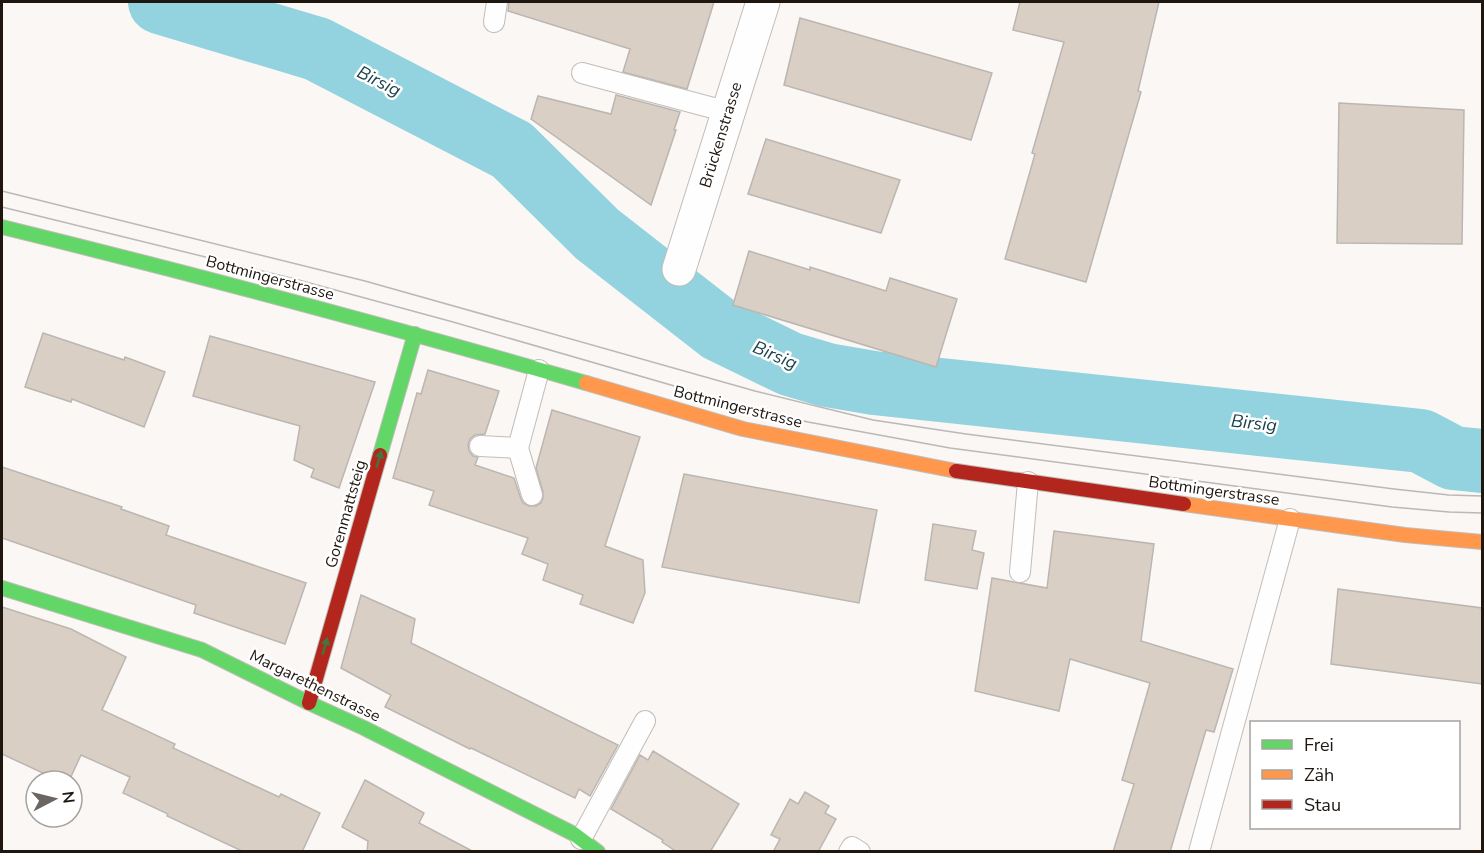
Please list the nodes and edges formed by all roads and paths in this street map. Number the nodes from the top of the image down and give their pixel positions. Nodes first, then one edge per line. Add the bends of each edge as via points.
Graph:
1 (497, 2) edge
2 (763, 2) edge
3 (494, 22) dead end
4 (582, 73) dead end
5 (728, 112) junction
6 (2, 227) edge
7 (679, 269) dead end
8 (415, 334) junction
9 (539, 370) junction
10 (480, 446) dead end
11 (518, 447) junction
12 (1028, 482) junction
13 (532, 495) dead end
14 (1290, 519) junction
15 (1482, 542) edge
16 (1020, 572) dead end
17 (2, 588) edge
18 (309, 703) junction
19 (645, 721) dead end
20 (581, 839) junction
21 (598, 852) edge
22 (849, 852) edge
23 (860, 852) edge
24 (1199, 852) edge

1 - 3 lane
2 - 5 street, Brückenstrasse
4 - 5 lane
5 - 7 street, Brückenstrasse
6 - 8 main road, Bottmingerstrasse
8 - 9 main road, Bottmingerstrasse
18 -> 8 main road, Gorenmattsteig
9 - 11 lane
9 - 12 main road, Bottmingerstrasse via 743,429
10 - 11 lane
11 - 13 lane
12 - 14 main road, Bottmingerstrasse
12 - 16 lane
14 - 15 main road, Bottmingerstrasse
14 - 24 lane
17 - 18 main road, Margarethenstrasse via 202,650
18 - 20 main road, Margarethenstrasse
19 - 20 lane
20 - 21 main road, Margarethenstrasse
22 - 23 lane via 852,847

